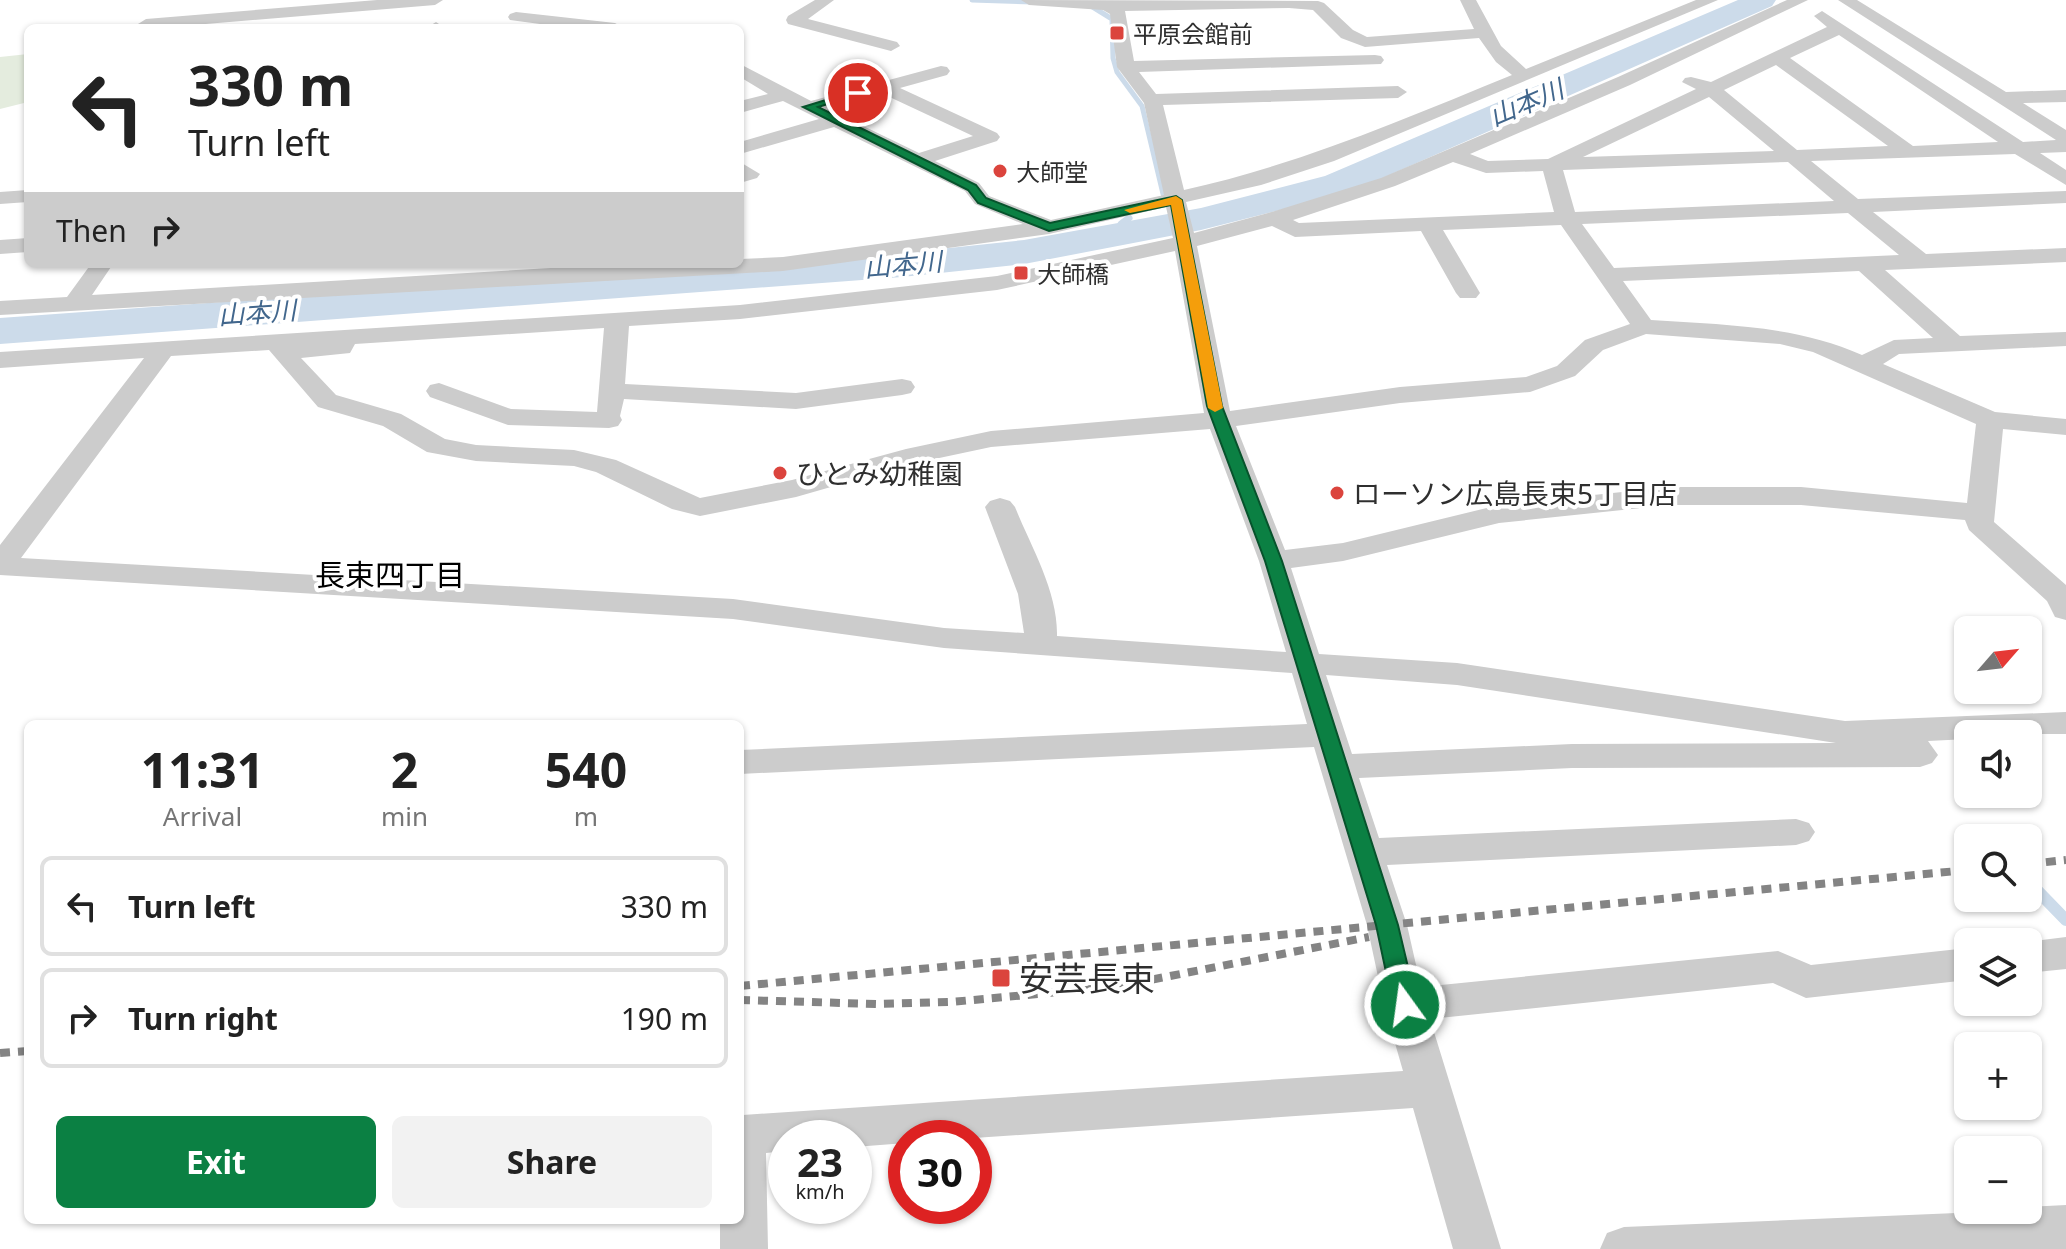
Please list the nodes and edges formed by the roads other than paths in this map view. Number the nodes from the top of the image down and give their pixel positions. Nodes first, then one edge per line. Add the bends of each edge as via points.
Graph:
1 (435, 0) edge
2 (826, 0) edge
3 (1029, 0) edge
4 (1468, 0) edge
5 (1710, 0) edge
6 (1846, 0) edge
7 (1797, 1) edge
8 (1103, 2) edge
9 (300, 6) edge
10 (516, 17) dead end
11 (1335, 21) junction
12 (1198, 22) dead end
13 (1305, 22) dead end
14 (1121, 23) junction
15 (146, 24) dead end
16 (579, 24) edge
17 (1839, 28) junction
18 (1484, 33) junction
19 (1262, 41) dead end
20 (1368, 42) junction
21 (891, 46) dead end
22 (1583, 47) junction
23 (1773, 58) junction
24 (1375, 60) junction
25 (1273, 63) junction
26 (1126, 67) junction
27 (1649, 70) junction
28 (744, 71) edge
29 (941, 71) dead end
30 (1519, 71) junction
31 (883, 87) junction
32 (1709, 87) junction
33 (1146, 93) junction
34 (785, 95) junction
35 (2066, 96) edge
36 (2003, 98) junction
37 (744, 106) edge
38 (808, 107) junction
39 (836, 120) junction
40 (1411, 124) junction
41 (2066, 138) edge
42 (2066, 146) edge
43 (744, 147) edge
44 (2019, 148) junction
45 (1909, 152) junction
46 (1453, 155) junction
47 (1794, 156) junction
48 (917, 160) junction
49 (1551, 165) junction
50 (2066, 179) edge
51 (24, 196) edge
52 (2066, 197) edge
53 (0, 198) edge
54 (1176, 203) junction
55 (1854, 206) junction
56 (1566, 217) junction
57 (1276, 218) junction
58 (1428, 224) junction
59 (1049, 227) junction
60 (1184, 240) junction
61 (24, 245) edge
62 (0, 247) edge
63 (2066, 255) edge
64 (1921, 262) junction
65 (1865, 264) junction
66 (744, 265) edge
67 (99, 268) edge
68 (294, 268) edge
69 (599, 268) edge
70 (498, 271) edge
71 (1607, 275) junction
72 (284, 290) junction
73 (1468, 293) dead end
74 (75, 303) junction
75 (0, 308) edge
76 (617, 320) junction
77 (1644, 327) junction
78 (344, 338) junction
79 (2066, 339) edge
80 (1954, 344) junction
81 (163, 350) junction
82 (0, 360) edge
83 (1865, 363) junction
84 (902, 387) dead end
85 (439, 391) dead end
86 (612, 391) junction
87 (609, 420) junction
88 (1220, 420) junction
89 (1990, 420) junction
90 (2066, 427) edge
91 (606, 466) junction
92 (1000, 507) dead end
93 (1980, 513) junction
94 (1274, 561) junction
95 (0, 566) edge
96 (2064, 602) edge
97 (1040, 645) junction
98 (1306, 666) junction
99 (2066, 723) edge
100 (1901, 730) junction
101 (1333, 751) junction
102 (744, 762) edge
103 (1796, 832) dead end
104 (1365, 852) junction
105 (2066, 953) edge
106 (2042, 956) edge
107 (1954, 966) edge
108 (1405, 1005) junction
109 (1429, 1088) junction
110 (744, 1135) edge
111 (744, 1224) edge
112 (2066, 1227) edge
113 (744, 1249) edge
114 (1477, 1249) edge
115 (1624, 1249) edge

1 - 9 street
2 - 21 street via 794,20
3 - 8 street
4 - 18 street
5 - 22 street
6 - 36 street
7 - 17 street
7 - 27 street
8 - 11 street via 1289,3 1318,6
8 - 14 street via 1118,12
9 - 15 street
10 - 16 street
11 - 13 street
11 - 20 street via 1347,34
12 - 14 street
14 - 26 street
17 - 23 street
17 - 44 street
18 - 20 street
18 - 30 street
19 - 25 street
20 - 24 street
22 - 30 street
22 - 40 street
23 - 32 street
23 - 45 street
24 - 25 street
24 - 33 street via 1392,84
25 - 26 street
26 - 33 street
27 - 32 street
27 - 46 street
28 - 34 street
29 - 31 street
30 - 40 street via 1413,116
31 - 38 street
31 - 48 street via 990,137
32 - 47 street
32 - 49 street
33 - 54 street
34 - 37 street
34 - 38 street
35 - 36 street
36 - 41 street
38 - 39 street
39 - 43 street
39 - 48 street
40 - 54 street via 1327,157
42 - 44 street
44 - 45 street
44 - 50 street
45 - 47 street
46 - 49 street via 1486,167
46 - 57 street
47 - 49 street
47 - 55 street
48 - 59 street via 972,187 982,200
49 - 56 street
51 - 53 street
52 - 55 street
54 - 59 street
54 - 60 street
55 - 56 street
55 - 64 street
56 - 58 street
56 - 71 street
57 - 58 street via 1295,230
57 - 60 street
58 - 73 street
59 - 66 street via 783,264
60 - 76 street via 997,283
60 - 88 street
61 - 62 street
63 - 64 street
64 - 65 street
65 - 71 street
65 - 80 street
67 - 74 street
68 - 72 street
69 - 70 street
70 - 72 street
71 - 77 street
72 - 74 street
74 - 75 street
76 - 78 street
76 - 86 street
77 - 83 street via 1780,337
77 - 88 street via 1594,345 1566,371 1530,384 1400,395
78 - 81 street
78 - 91 street via 341,348 281,351 327,401 392,420 437,446 574,458
79 - 80 street
80 - 83 street via 1894,347
81 - 82 street
81 - 95 street
83 - 89 street
84 - 86 street via 796,401
85 - 87 street via 508,417
86 - 87 street
87 - 91 street
88 - 91 street via 991,439 700,507
88 - 94 street
89 - 90 street
89 - 93 street
92 - 97 street via 1042,628
93 - 94 street via 1801,496 1670,496 1499,514 1343,552
93 - 96 street via 1979,524
94 - 98 street
95 - 97 street via 733,609 944,638
97 - 98 street
98 - 100 street via 1457,674 1845,733
98 - 101 street
99 - 100 street
100 - 101 street via 1920,755
101 - 102 street
101 - 104 street
103 - 104 street
104 - 108 street
105 - 106 street
107 - 108 street via 1806,982 1778,967
108 - 109 street
109 - 110 street
109 - 114 street
111 - 113 street
112 - 115 street

